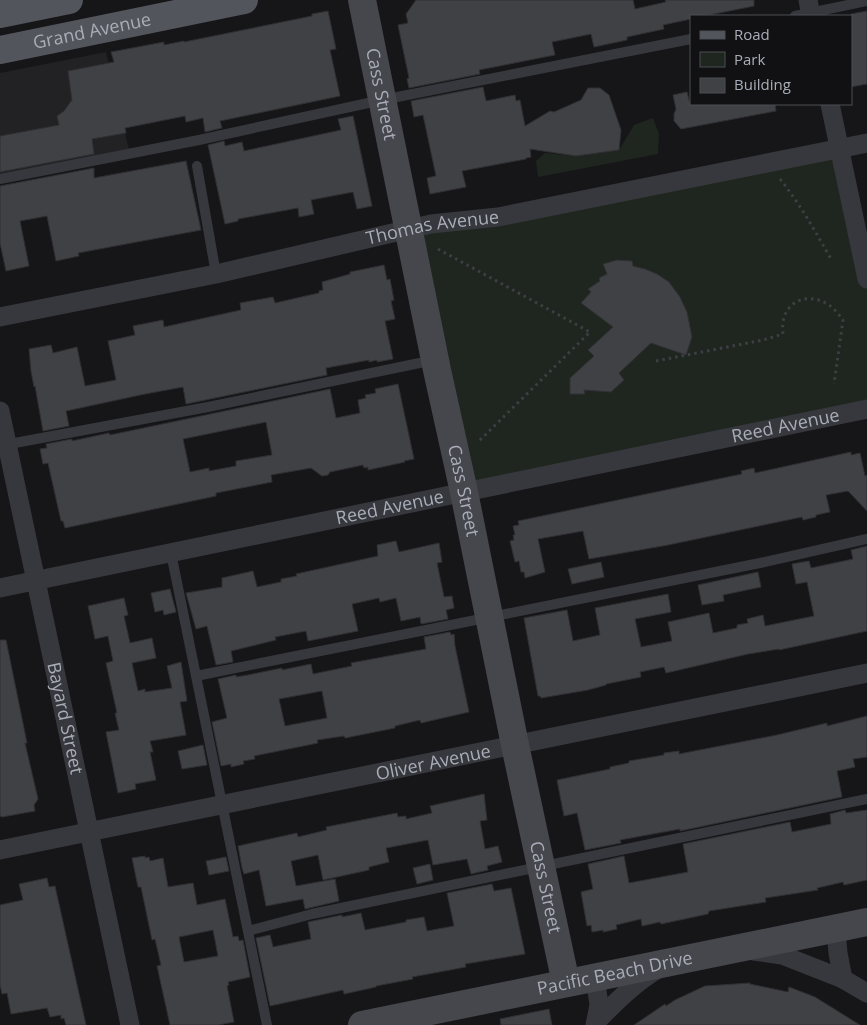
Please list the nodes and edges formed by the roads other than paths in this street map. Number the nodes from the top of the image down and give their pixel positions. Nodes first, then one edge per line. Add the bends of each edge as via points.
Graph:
1 (69, 0) edge
2 (244, 0) edge
3 (362, 0) edge
4 (867, 1) edge
5 (806, 11) edge
6 (0, 14) edge
7 (690, 39) edge
8 (0, 50) edge
9 (382, 100) junction
10 (830, 105) edge
11 (867, 143) edge
12 (840, 149) junction
13 (197, 166) dead end
14 (0, 179) edge
15 (408, 229) junction
16 (866, 272) edge
17 (216, 274) junction
18 (0, 318) edge
19 (434, 360) junction
20 (867, 409) edge
21 (0, 411) edge
22 (4, 445) edge
23 (464, 492) junction
24 (867, 539) edge
25 (171, 553) junction
26 (35, 581) junction
27 (0, 588) edge
28 (489, 616) junction
29 (867, 673) edge
30 (196, 676) junction
31 (515, 745) junction
32 (867, 799) edge
33 (222, 807) junction
34 (89, 832) junction
35 (0, 850) edge
36 (540, 866) junction
37 (867, 922) edge
38 (836, 930) junction
39 (248, 931) junction
40 (738, 949) junction
41 (672, 961) junction
42 (595, 977) junction
43 (843, 979) junction
44 (566, 983) junction
45 (867, 993) edge
46 (428, 1019) edge
47 (595, 1023) edge
48 (130, 1025) edge
49 (267, 1025) edge
50 (362, 1025) edge

1 - 6 main road, Grand Avenue
2 - 8 main road, Grand Avenue
3 - 9 street, Cass Street
4 - 5 lane
7 - 9 lane
9 - 14 lane
9 - 15 street, Cass Street
10 - 12 street
11 - 12 street, Thomas Avenue
12 - 15 street, Thomas Avenue via 498,217
12 - 16 street
13 - 17 lane
15 - 17 street, Thomas Avenue
15 - 19 street, Cass Street
17 - 18 street, Thomas Avenue
19 - 22 lane
19 - 23 street, Cass Street
20 - 23 street, Reed Avenue
21 - 22 street, Bayard Street
22 - 26 street, Bayard Street
23 - 25 street, Reed Avenue
23 - 28 street, Cass Street
24 - 28 lane
25 - 26 street, Reed Avenue
25 - 30 lane
26 - 27 street, Reed Avenue
26 - 34 street, Bayard Street
28 - 30 lane
28 - 31 street, Cass Street
29 - 31 street, Oliver Avenue
30 - 33 lane
31 - 33 street, Oliver Avenue
31 - 36 street, Cass Street
32 - 36 lane
33 - 34 street, Oliver Avenue
33 - 39 lane
34 - 35 street, Oliver Avenue
34 - 48 street, Bayard Street
36 - 39 lane via 312,914
36 - 44 street, Cass Street
37 - 38 street, Pacific Beach Drive
38 - 40 street, Pacific Beach Drive
38 - 43 street
39 - 49 lane
40 - 41 street, Pacific Beach Drive
40 - 43 street via 782,955
41 - 42 street, Pacific Beach Drive
41 - 47 street via 628,991
42 - 44 street, Pacific Beach Drive
42 - 47 street via 599,1005
43 - 45 street
44 - 46 street, Pacific Beach Drive
46 - 50 street, Pacific Beach Drive

